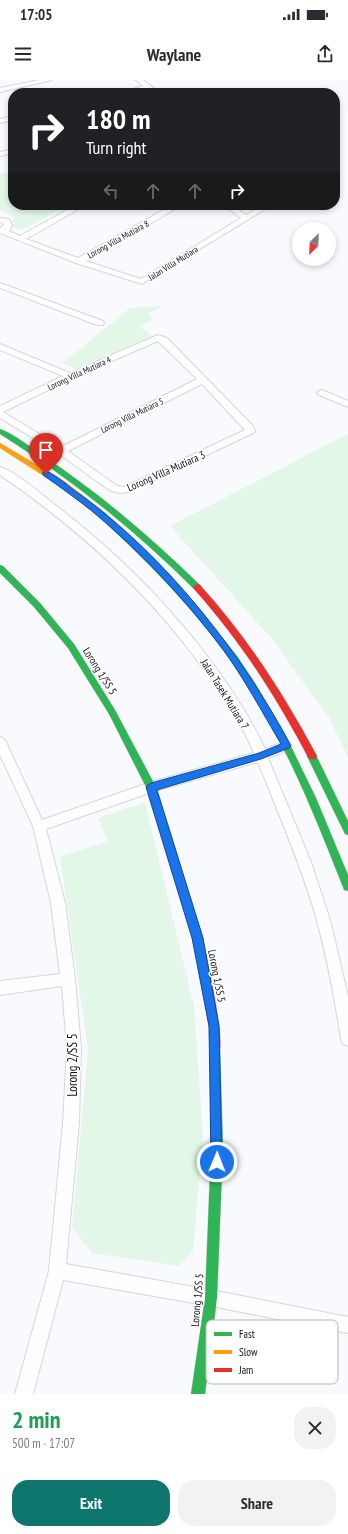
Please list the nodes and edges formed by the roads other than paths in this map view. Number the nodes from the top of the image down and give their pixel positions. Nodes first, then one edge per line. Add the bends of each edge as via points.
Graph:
1 (49, 80) edge
2 (139, 80) edge
3 (148, 87) joint
4 (10, 88) edge
5 (144, 88) edge
6 (73, 210) edge
7 (169, 210) edge
8 (234, 210) edge
9 (260, 210) edge
10 (246, 218) junction
11 (1, 219) edge
12 (2, 231) edge
13 (20, 239) junction
14 (79, 260) junction
15 (0, 285) edge
16 (100, 323) dead end
17 (0, 347) edge
18 (70, 376) junction
19 (203, 380) junction
20 (322, 393) dead end
21 (348, 404) edge
22 (0, 410) edge
23 (0, 414) edge
24 (0, 431) edge
25 (0, 445) edge
26 (61, 451) junction
27 (0, 470) edge
28 (0, 568) edge
29 (0, 742) edge
30 (286, 746) junction
31 (261, 756) junction
32 (151, 787) junction
33 (39, 826) junction
34 (348, 831) edge
35 (348, 887) edge
36 (68, 979) junction
37 (0, 988) edge
38 (348, 1039) edge
39 (57, 1271) junction
40 (211, 1298) junction
41 (208, 1320) edge
42 (323, 1320) edge
43 (338, 1323) edge
44 (348, 1325) edge
45 (206, 1335) edge
46 (24, 1394) edge
47 (198, 1394) edge

1 - 4 street
2 - 3 street
3 - 5 street
6 - 13 street
7 - 14 street, Lorong Villa Mutiara 8
8 - 10 street
9 - 10 street, Jalan Villa Mutiara
10 - 14 street, Jalan Villa Mutiara via 142,282
11 - 12 street via 8,225
12 - 13 street, Jalan Villa Mutiara
13 - 14 street, Jalan Villa Mutiara
15 - 16 street
17 - 18 street
18 - 19 street, Lorong Villa Mutiara 4 via 158,338 164,340
18 - 22 street, Lorong Villa Mutiara 4
19 - 26 street, Lorong Villa Mutiara 5
19 - 26 street, Lorong Villa Mutiara 3 via 250,428 250,431 125,490 113,488
20 - 21 street
23 - 26 street, Lorong Villa Mutiara 3
24 - 34 street via 95,493 142,533 196,585 252,654 275,688
25 - 30 street via 58,481 95,509 146,555 226,646
27 - 31 street, Jalan Tasek Mutiara 7 via 38,495 79,528 141,584 175,622 209,667 242,717
28 - 32 street, Lorong 1/SS 5 via 37,605 70,646 112,712
29 - 33 street, Lorong 2/SS 5
30 - 31 street
30 - 35 street
31 - 32 street
31 - 38 street, Jalan Tasek Mutiara 7 via 291,827 320,908 341,994
32 - 33 street
32 - 40 street, Lorong 1/SS 5 via 198,938 214,1026 217,1147
33 - 36 street, Lorong 2/SS 5 via 58,903
36 - 37 street
36 - 39 street, Lorong 2/SS 5 via 74,1048 71,1123
39 - 40 street
39 - 46 street, Lorong 2/SS 5
40 - 41 street, Lorong 1/SS 5
40 - 42 street
43 - 44 street
45 - 47 street, Lorong 1/SS 5

